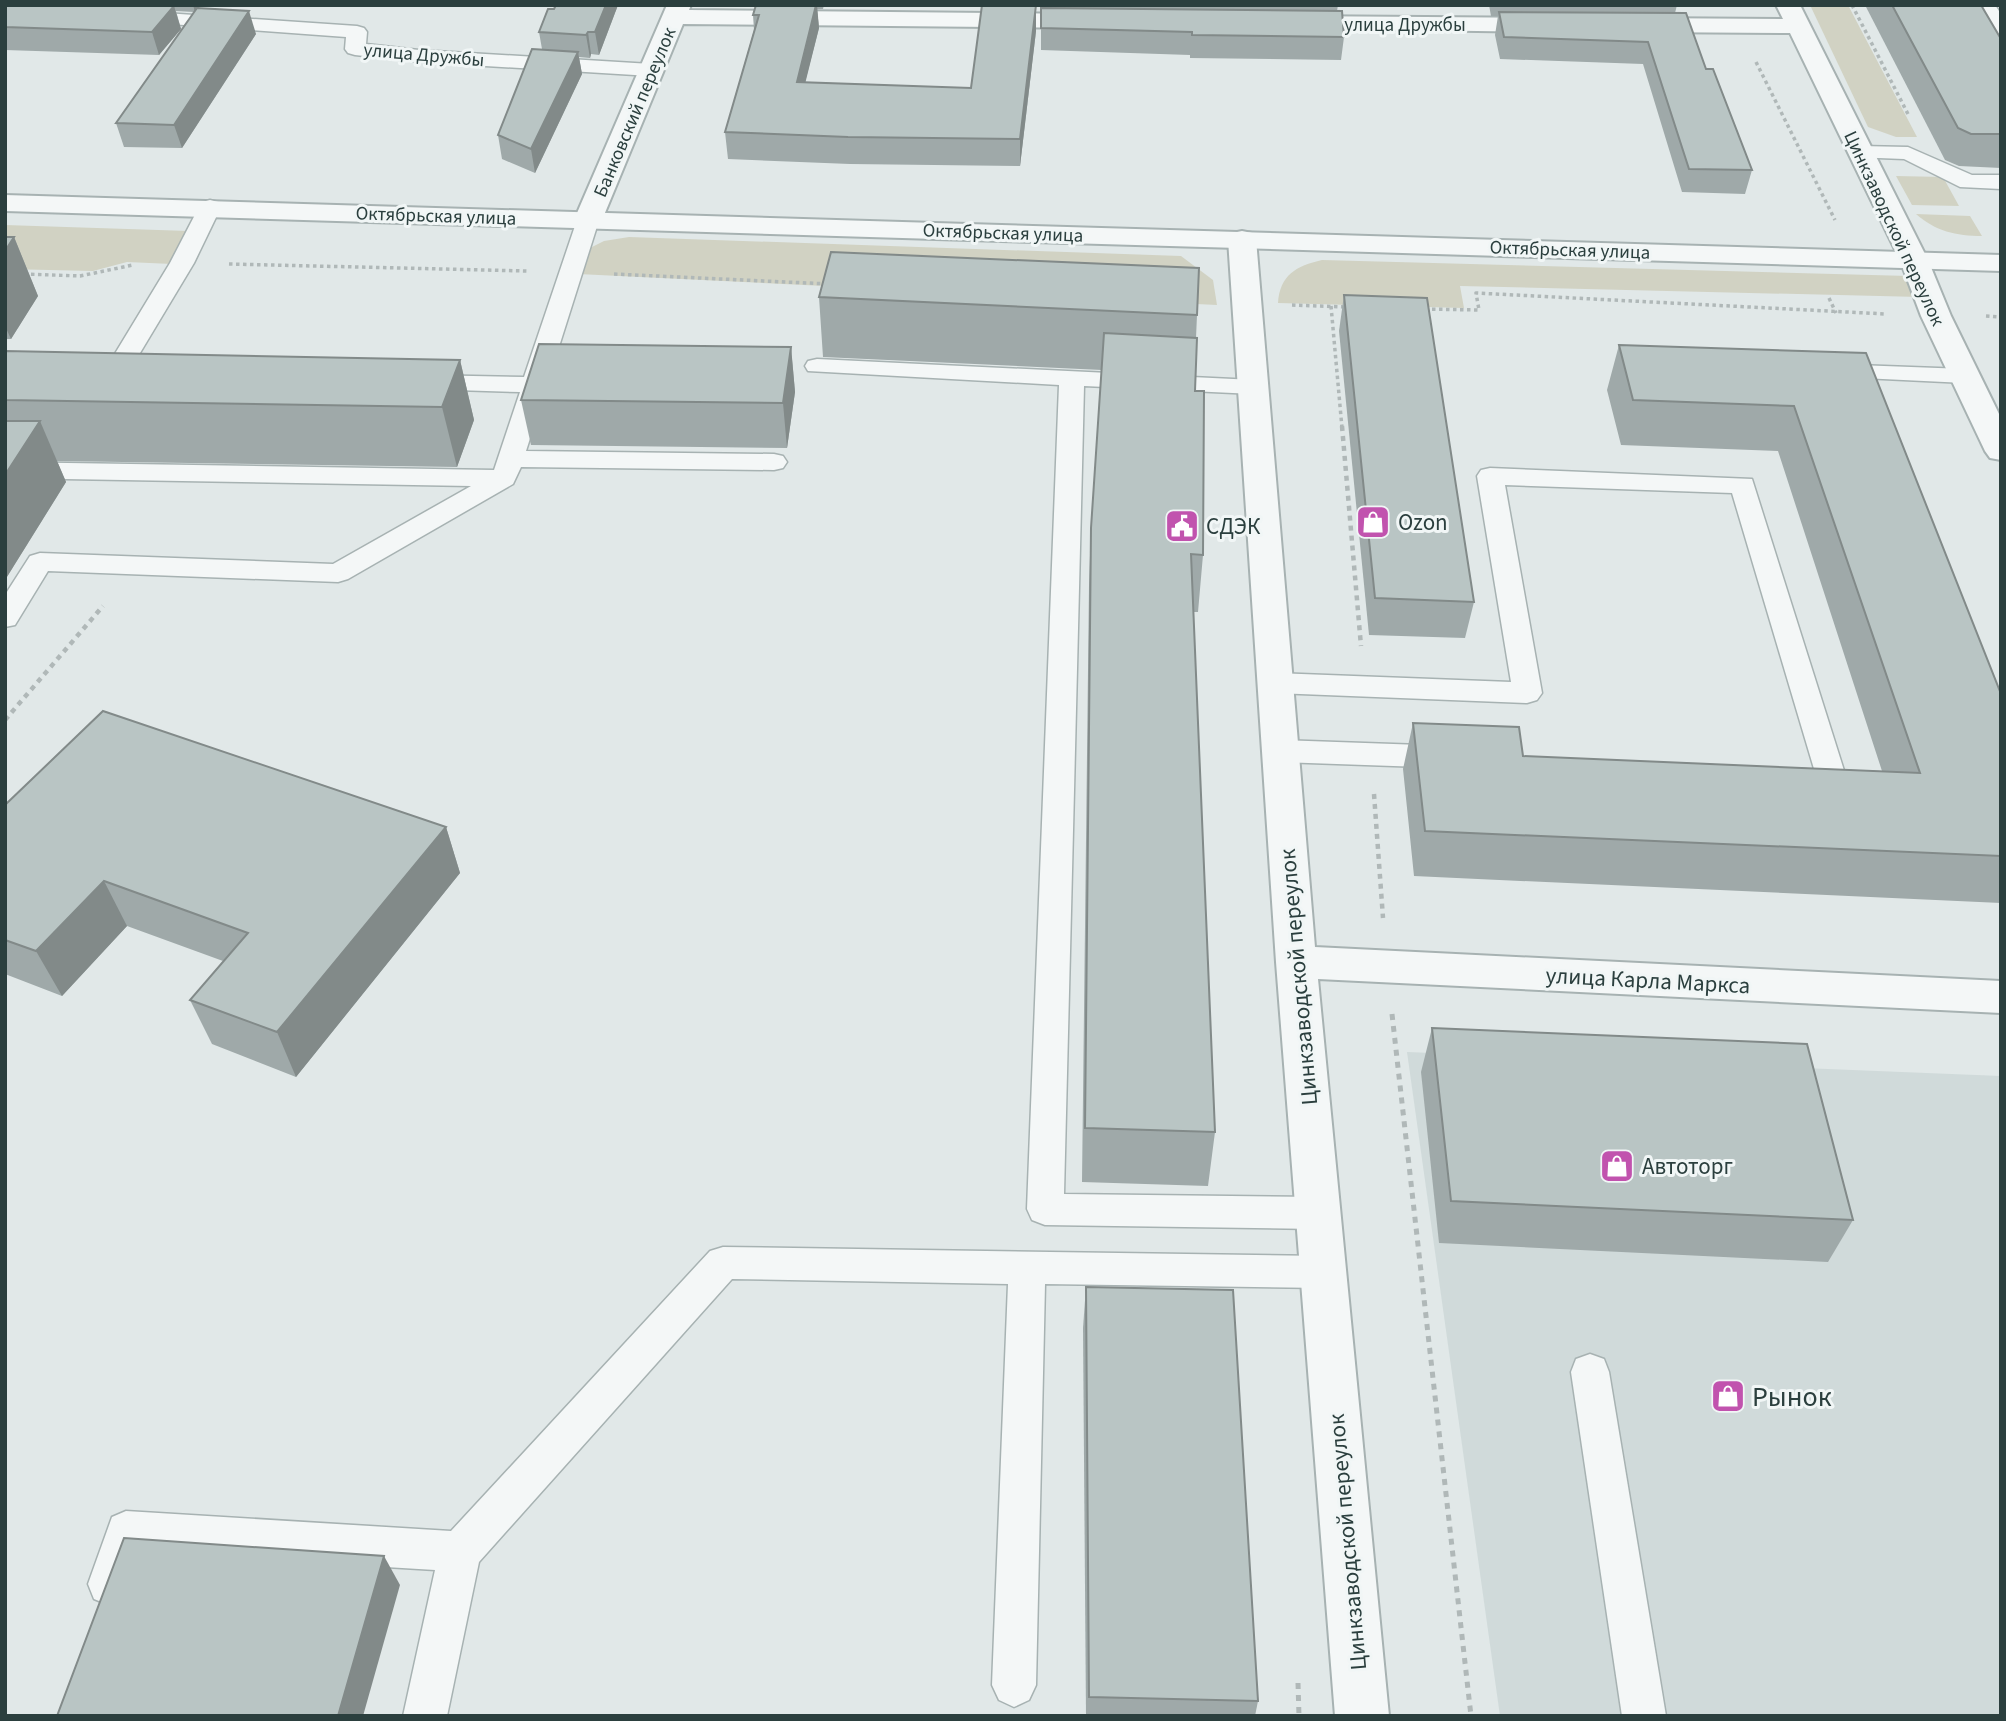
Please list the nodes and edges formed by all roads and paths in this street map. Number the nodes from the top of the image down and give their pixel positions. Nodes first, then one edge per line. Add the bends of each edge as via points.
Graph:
1 (1985, 5) edge
2 (677, 11) edge
3 (1793, 15) edge
4 (114, 16) edge
5 (1121, 22) edge
6 (1260, 23) edge
7 (1575, 25) edge
8 (1616, 25) edge
9 (1737, 25) junction
10 (2001, 29) edge
11 (651, 70) junction
12 (1860, 152) junction
13 (2001, 182) edge
14 (5, 203) edge
15 (210, 207) junction
16 (588, 220) junction
17 (1242, 239) junction
18 (1811, 256) junction
19 (1914, 260) junction
20 (182, 262) junction
21 (2001, 263) edge
22 (570, 272) junction
23 (18, 274) dead end
24 (832, 284) edge
25 (1246, 304) junction
26 (1357, 307) edge
27 (1425, 309) edge
28 (817, 366) dead end
29 (1801, 370) edge
30 (155, 376) edge
31 (1965, 376) junction
32 (1072, 378) junction
33 (399, 382) edge
34 (534, 385) junction
35 (1254, 387) junction
36 (2001, 450) edge
37 (774, 462) dead end
38 (507, 468) junction
39 (5, 470) edge
40 (107, 601) dead end
41 (5, 618) edge
42 (1275, 683) junction
43 (5, 720) edge
44 (1280, 751) junction
45 (1480, 759) edge
46 (1797, 797) edge
47 (1296, 962) junction
48 (2001, 997) edge
49 (1317, 1213) junction
50 (1027, 1267) junction
51 (1323, 1272) junction
52 (1590, 1372) dead end
53 (460, 1552) junction
54 (96, 1624) edge
55 (1014, 1685) dead end
56 (425, 1716) edge
57 (1362, 1716) edge
58 (1644, 1716) edge

1 - 10 lane
2 - 5 street
2 - 11 street, Банковский переулок
3 - 9 street
3 - 12 street, Цинкзаводской переулок
4 - 11 lane, улица Дружбы via 357,32 355,50
6 - 7 street, улица Дружбы
8 - 9 street
9 - 18 path via 1840,229 1798,229
11 - 16 street, Банковский переулок
12 - 13 lane via 1908,153 1968,182
12 - 19 street, Цинкзаводской переулок
14 - 15 street, Октябрьская улица
15 - 16 street, Октябрьская улица
15 - 20 lane
16 - 17 street, Октябрьская улица
16 - 22 lane
17 - 18 street, Октябрьская улица
17 - 25 street, Цинкзаводской переулок
18 - 19 street, Октябрьская улица
18 - 27 path via 1836,313 1476,293 1479,310
19 - 21 street, Октябрьская улица
19 - 31 street, Цинкзаводской переулок
20 - 22 path
20 - 23 path via 149,262 80,276
20 - 30 lane via 114,374
22 - 24 path
22 - 34 lane
25 - 26 path
25 - 35 street, Цинкзаводской переулок
28 - 32 lane
29 - 31 lane
31 - 36 street, Цинкзаводской переулок
32 - 35 lane
32 - 49 lane via 1045,1209
33 - 34 lane
34 - 38 lane
35 - 42 street, Цинкзаводской переулок
37 - 38 lane
38 - 39 lane
38 - 41 lane via 338,573 40,562
40 - 43 path
42 - 44 street, Цинкзаводской переулок
42 - 46 lane via 1527,693 1490,476 1743,485 1838,799
44 - 45 lane
44 - 47 street, Цинкзаводской переулок
47 - 48 street, улица Карла Маркса
47 - 49 street, Цинкзаводской переулок
49 - 51 street, Цинкзаводской переулок
50 - 51 lane
50 - 53 lane via 723,1262
50 - 55 lane
51 - 57 street, Цинкзаводской переулок
52 - 58 lane
53 - 54 lane via 126,1531
53 - 56 lane

